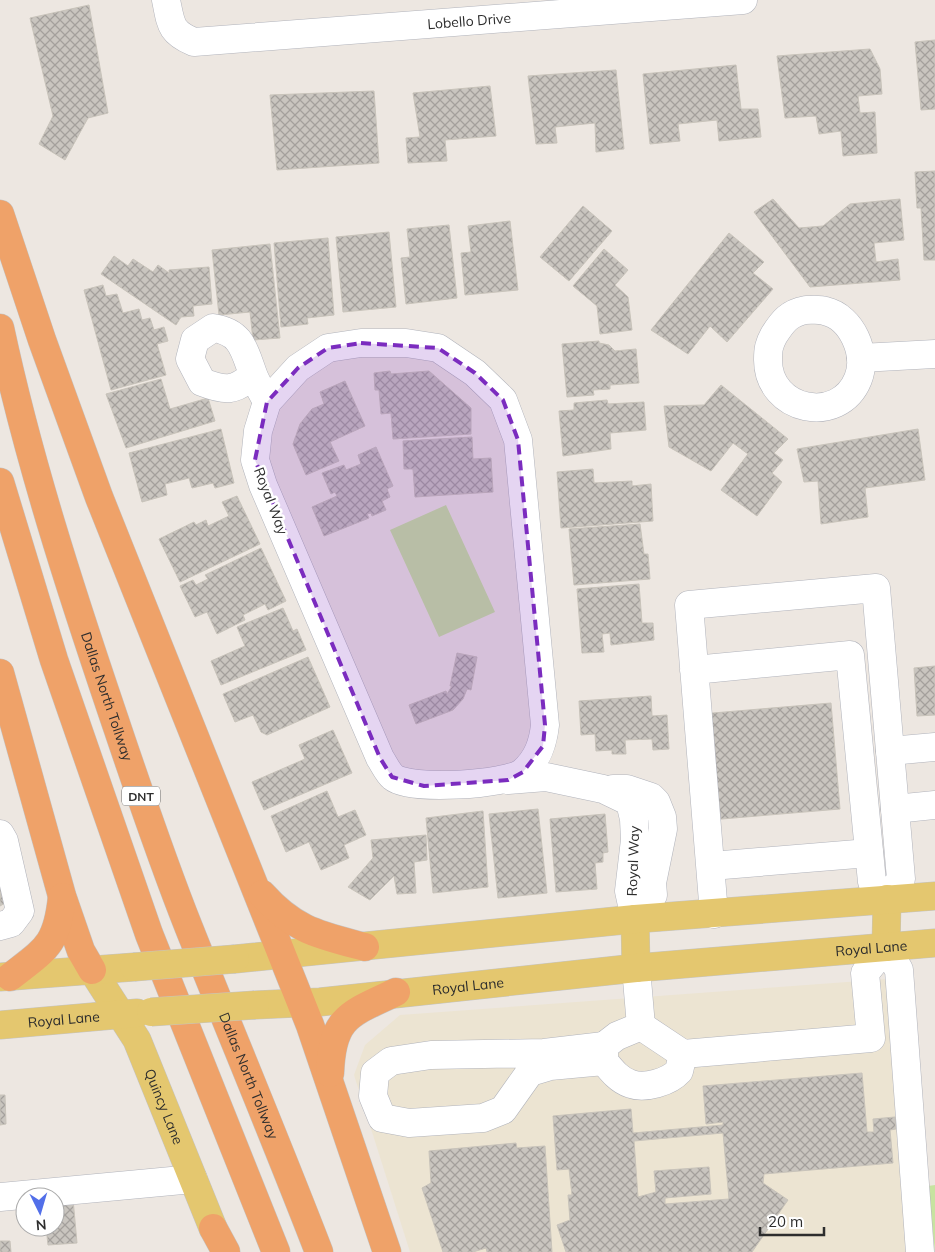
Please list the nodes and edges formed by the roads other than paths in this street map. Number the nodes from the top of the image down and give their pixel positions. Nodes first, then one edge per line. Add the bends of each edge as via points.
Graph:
1 (166, 0) edge
2 (743, 0) edge
3 (0, 214) edge
4 (0, 328) edge
5 (935, 354) edge
6 (861, 358) dead end
7 (253, 376) dead end
8 (267, 402) junction
9 (0, 482) edge
10 (694, 670) junction
11 (0, 673) edge
12 (935, 747) edge
13 (890, 751) junction
14 (508, 780) junction
15 (935, 805) edge
16 (895, 808) junction
17 (0, 834) edge
18 (869, 853) junction
19 (711, 866) junction
20 (255, 886) junction
21 (62, 896) junction
22 (935, 896) edge
23 (886, 899) junction
24 (714, 914) junction
25 (635, 919) junction
26 (0, 926) edge
27 (935, 943) edge
28 (365, 947) junction
29 (886, 947) junction
30 (283, 954) junction
31 (636, 968) junction
32 (92, 970) junction
33 (5, 977) edge
34 (396, 992) junction
35 (301, 1002) junction
36 (123, 1015) junction
37 (0, 1025) edge
38 (641, 1026) junction
39 (604, 1054) junction
40 (683, 1054) junction
41 (330, 1082) junction
42 (193, 1179) junction
43 (0, 1197) edge
44 (216, 1240) edge
45 (226, 1252) edge
46 (276, 1252) edge
47 (319, 1252) edge
48 (387, 1252) edge
49 (920, 1252) edge

1 - 2 street, Lobello Drive via 171,25 179,36 194,42
3 - 20 highway via 99,497
4 - 47 highway, Dallas North Tollway / DNT via 74,600 128,758 188,926
5 - 6 street
7 - 8 street
8 - 14 street, Royal Way via 258,432 255,460 263,485 380,758 392,777 424,786
8 - 14 street, Royal Way via 298,368 328,348 361,343 406,343 438,348 475,374 503,400 518,440 545,725 543,746 523,772
9 - 46 highway, DNT via 54,660 143,915
10 - 13 street via 688,605 876,588
10 - 18 street via 850,655
10 - 19 street
11 - 21 highway
12 - 13 street
13 - 16 street
14 - 25 street, Royal Way via 546,777 602,789 626,789 656,802 663,829 652,883 653,895
15 - 16 street
16 - 23 street via 901,879
17 - 26 street via 20,911 11,923
18 - 19 street
18 - 23 street via 872,882
19 - 24 street
20 - 28 highway via 279,913 304,929
20 - 30 highway
21 - 32 highway via 81,952
21 - 33 highway via 60,921 45,950
22 - 23 main road
23 - 24 main road
23 - 29 main road
24 - 25 main road
25 - 28 main road
25 - 31 main road
27 - 29 main road, Royal Lane
28 - 30 main road
29 - 31 main road, Royal Lane
29 - 40 street via 865,973 872,1038
29 - 49 street via 899,970
30 - 32 main road, bridge
30 - 35 highway
31 - 34 main road, Royal Lane
31 - 38 street
32 - 33 main road
32 - 36 main road, Quincy Lane
34 - 35 main road, Royal Lane
34 - 41 highway via 352,1013 342,1023 331,1048
35 - 36 main road, Royal Lane, bridge
35 - 41 highway
36 - 37 main road, Royal Lane
36 - 42 main road, Quincy Lane via 137,1040
38 - 39 street via 617,1036
38 - 40 street
39 - 39 street via 431,1055 391,1061 375,1073 373,1096 382,1118 391,1120 409,1123 483,1118 503,1110 530,1072
39 - 40 street via 616,1076 632,1085 656,1084 679,1071
41 - 48 highway
42 - 43 street
42 - 44 main road, Quincy Lane
44 - 45 highway

